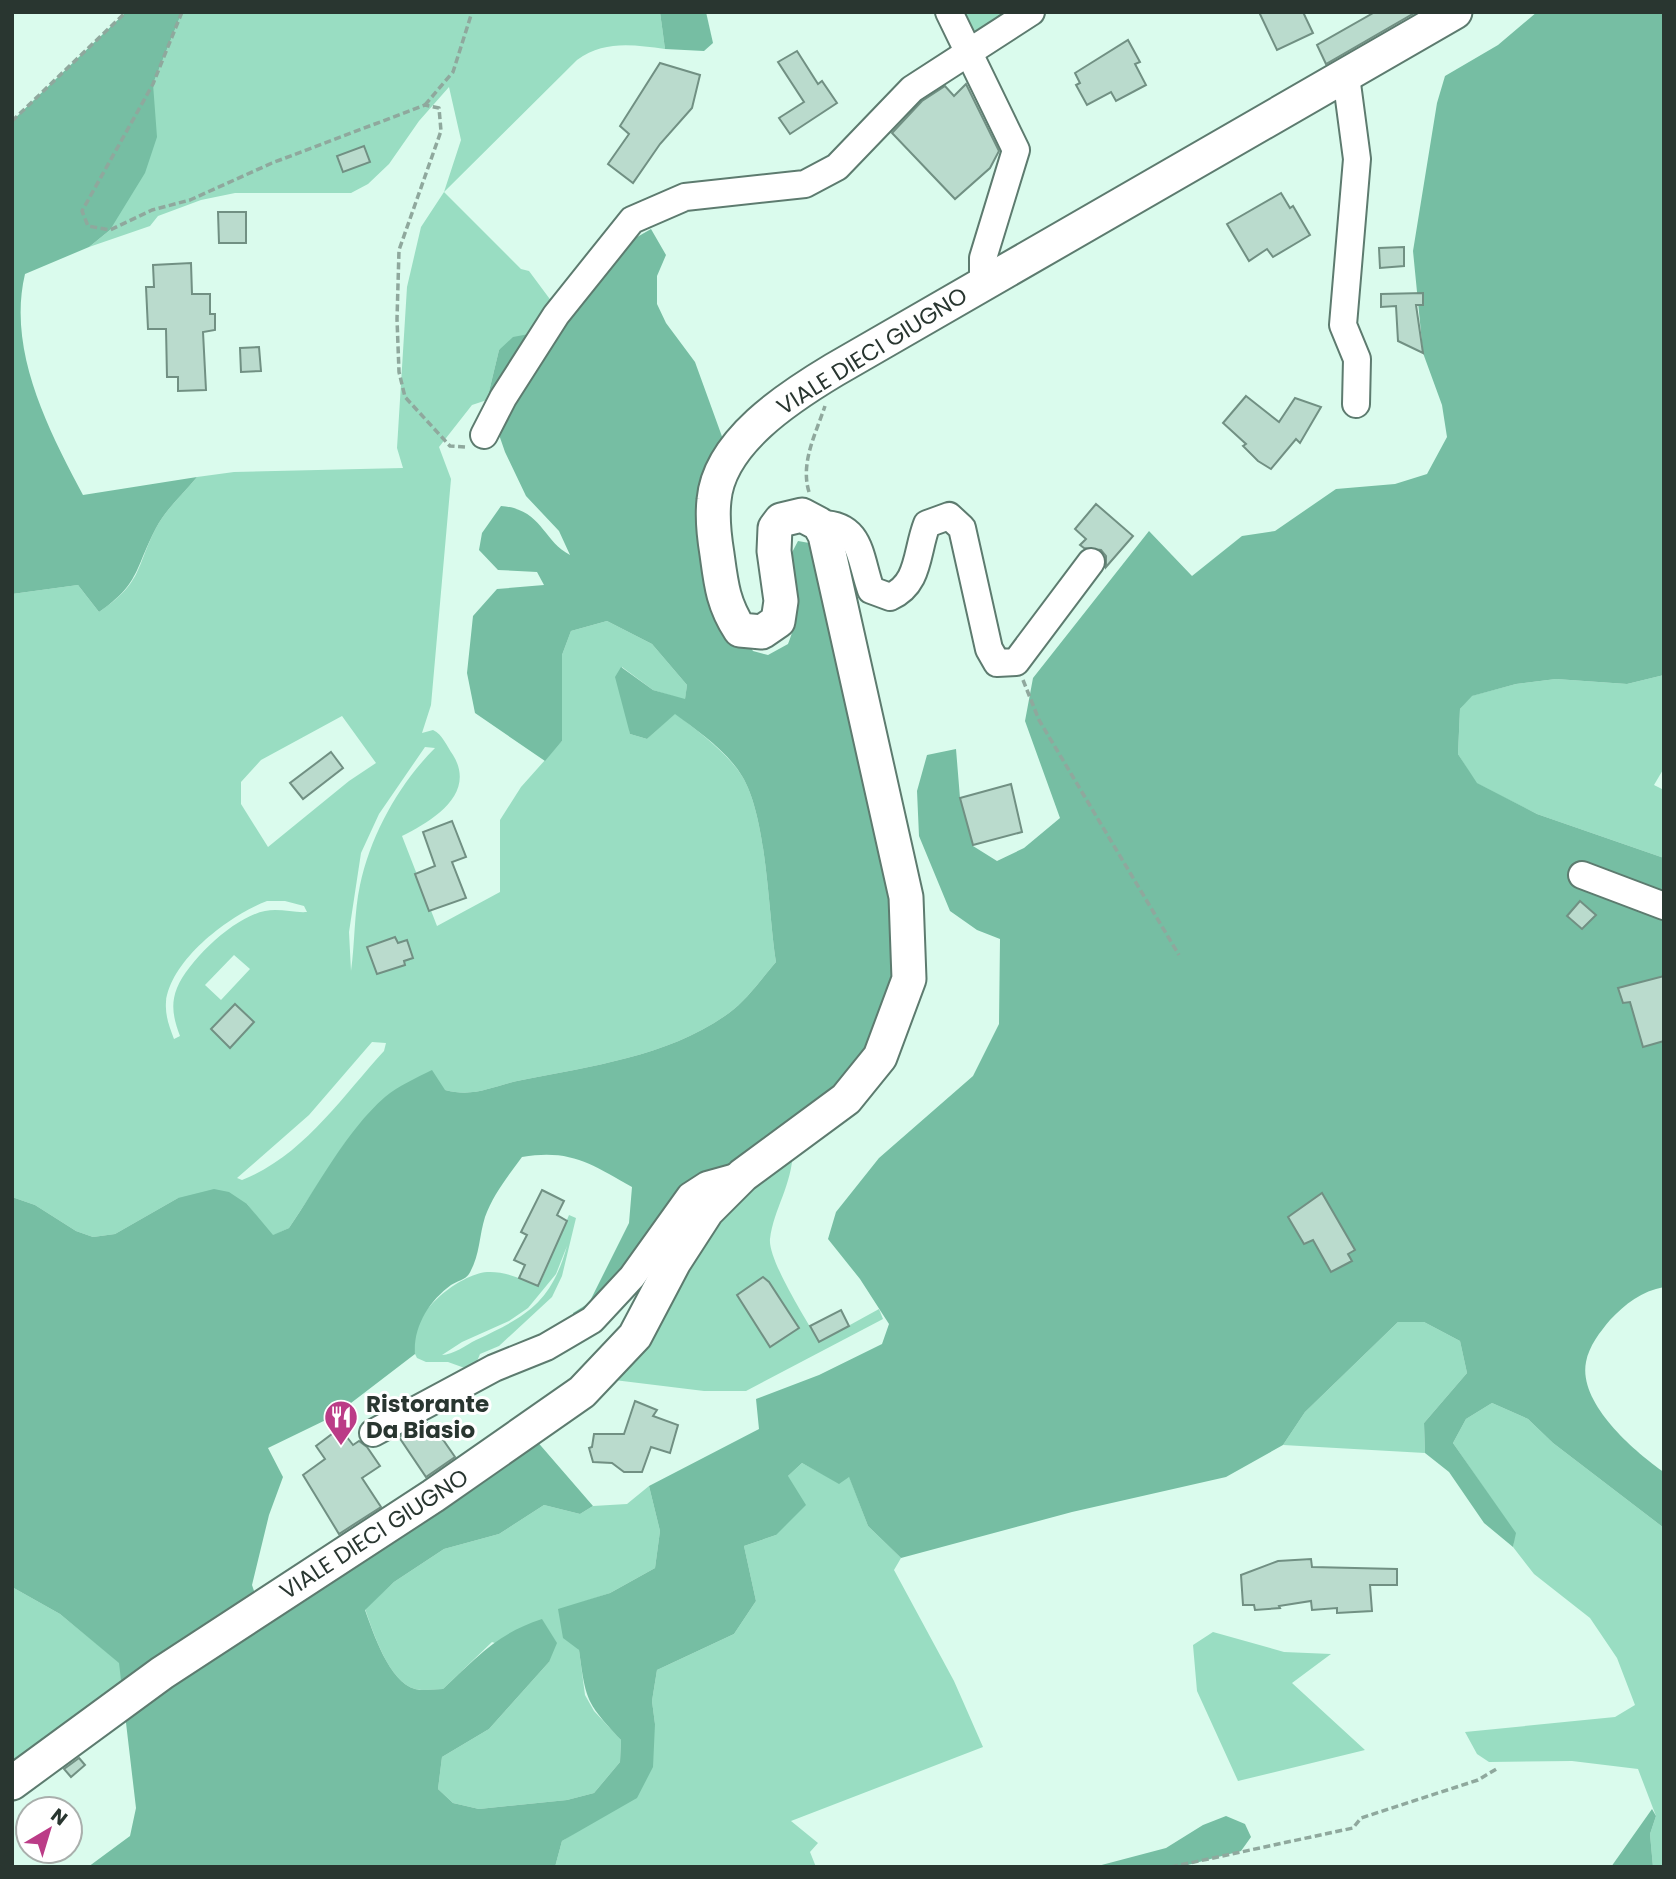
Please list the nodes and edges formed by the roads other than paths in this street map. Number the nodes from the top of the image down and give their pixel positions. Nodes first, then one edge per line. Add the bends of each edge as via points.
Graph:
1 (949, 12) edge
2 (1031, 12) edge
3 (1455, 12) edge
4 (969, 51) junction
5 (1346, 76) junction
6 (983, 282) junction
7 (1356, 404) dead end
8 (484, 435) road end
9 (819, 524) junction
10 (1091, 562) dead end
11 (1582, 875) dead end
12 (1664, 906) edge
13 (743, 1175) junction
14 (373, 1433) dead end
15 (12, 1783) edge

1 - 4 street
2 - 4 street
3 - 5 main road, VIALE DIECI GIUGNO
4 - 6 street via 1016,150 983,258
4 - 8 street via 912,89 837,167 806,184 685,197 632,220 556,315
5 - 6 main road, VIALE DIECI GIUGNO
5 - 7 street via 1357,159 1343,325 1357,359
6 - 9 main road, VIALE DIECI GIUGNO via 803,389 762,419 725,465 714,498 714,530 726,608 740,630 762,632 778,621 781,601 775,528 781,520 802,515
9 - 10 street, VIALE DIECI GIUGNO via 838,523 853,534 871,590 890,597 912,581 927,524 949,516 962,528 989,649 998,663 1016,662
9 - 13 main road, VIALE DIECI GIUGNO via 906,897 909,979 880,1057 846,1099
11 - 12 street
13 - 14 street, VIALE DIECI GIUGNO via 708,1185 690,1196 632,1277 592,1320
13 - 15 main road, VIALE DIECI GIUGNO via 707,1211 635,1336 582,1392 433,1496 162,1673

